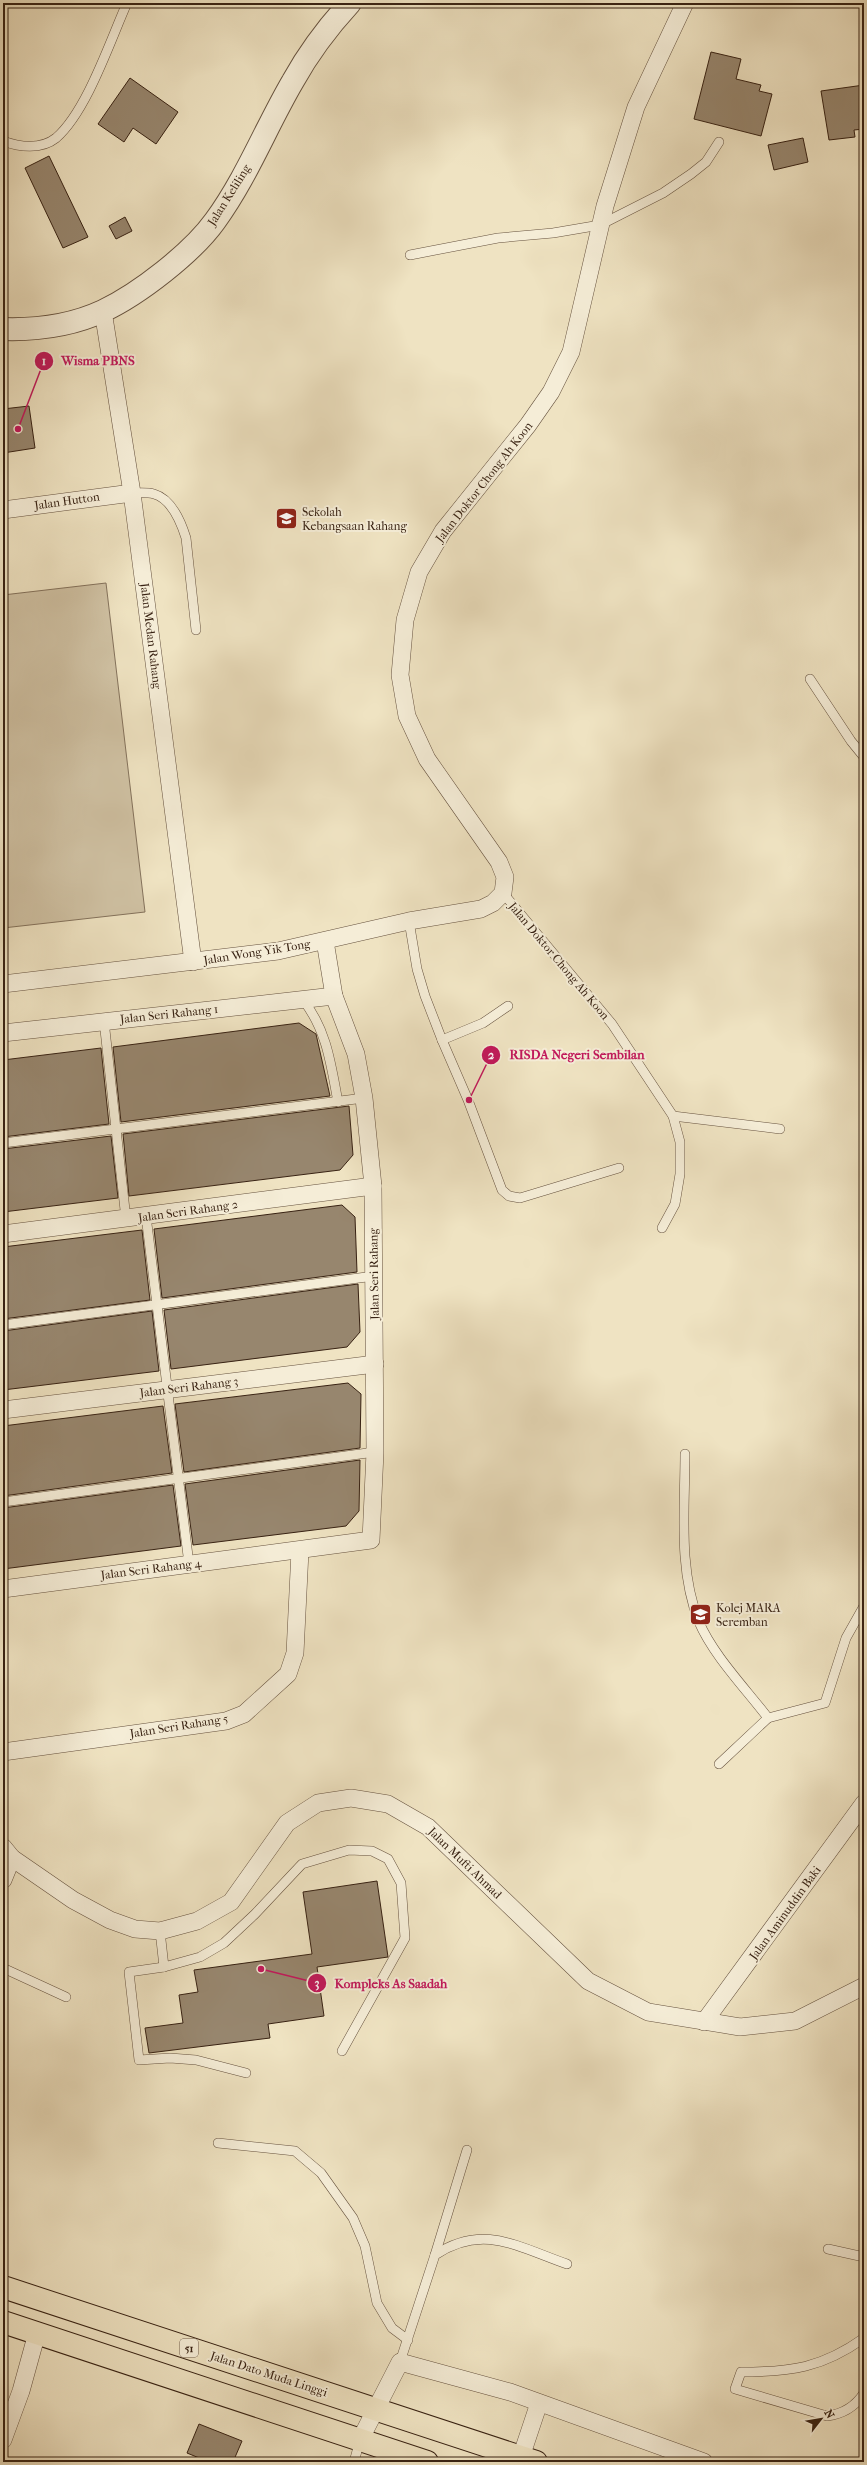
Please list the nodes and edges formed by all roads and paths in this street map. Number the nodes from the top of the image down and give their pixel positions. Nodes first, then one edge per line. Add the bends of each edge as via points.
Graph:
1 (127, 3) edge
2 (350, 3) edge
3 (685, 3) edge
4 (3, 141) edge
5 (719, 142) dead end
6 (600, 225) junction
7 (410, 255) dead end
8 (103, 311) junction
9 (3, 329) edge
10 (132, 492) junction
11 (3, 510) edge
12 (196, 630) dead end
13 (810, 679) dead end
14 (864, 757) edge
15 (503, 893) junction
16 (409, 921) junction
17 (325, 941) junction
18 (193, 962) junction
19 (3, 984) edge
20 (334, 996) junction
21 (303, 1000) junction
22 (508, 1006) dead end
23 (104, 1021) junction
24 (3, 1033) edge
25 (442, 1040) junction
26 (364, 1098) junction
27 (338, 1102) junction
28 (673, 1116) junction
29 (780, 1129) dead end
30 (116, 1130) junction
31 (3, 1144) edge
32 (619, 1168) dead end
33 (373, 1186) junction
34 (146, 1216) junction
35 (126, 1219) junction
36 (662, 1228) dead end
37 (3, 1234) edge
38 (374, 1276) junction
39 (157, 1304) junction
40 (3, 1325) edge
41 (375, 1364) junction
42 (167, 1389) junction
43 (3, 1410) edge
44 (376, 1452) junction
45 (685, 1454) dead end
46 (178, 1479) junction
47 (3, 1502) edge
48 (300, 1551) junction
49 (189, 1564) junction
50 (3, 1589) edge
51 (864, 1606) edge
52 (768, 1718) junction
53 (3, 1752) edge
54 (719, 1764) dead end
55 (864, 1803) edge
56 (7, 1853) edge
57 (3, 1880) edge
58 (160, 1931) junction
59 (164, 1967) junction
60 (3, 1968) edge
61 (864, 1986) edge
62 (66, 1997) dead end
63 (704, 2022) junction
64 (342, 2051) dead end
65 (246, 2073) dead end
66 (218, 2143) dead end
67 (467, 2150) dead end
68 (828, 2249) dead end
69 (435, 2255) junction
70 (864, 2257) edge
71 (567, 2264) dead end
72 (3, 2287) edge
73 (3, 2322) edge
74 (37, 2333) junction
75 (864, 2338) edge
76 (408, 2340) junction
77 (400, 2362) junction
78 (864, 2393) edge
79 (539, 2403) junction
80 (374, 2409) junction
81 (3, 2440) edge
82 (360, 2440) junction
83 (528, 2460) edge
84 (354, 2462) edge
85 (427, 2462) edge
86 (704, 2462) edge

1 - 4 lane via 87,92 72,120 55,139 35,147
2 - 8 street, Jalan Keliling via 322,34 293,80 233,193 215,221 194,245 164,270
3 - 6 street, Jalan Doktor Chong Ah Koon via 636,107
5 - 6 lane via 706,162 691,174 663,193
6 - 7 lane via 498,238
6 - 15 street, Jalan Doktor Chong Ah Koon via 571,352 554,386 528,425 443,531 419,572 405,620 400,675 407,716 427,759 500,862 505,877
8 - 9 street, Jalan Keliling via 64,324
8 - 10 street, Jalan Medan Rahang
10 - 11 street, Jalan Hutton
10 - 12 lane via 154,494 167,501 181,523 186,538
10 - 18 street, Jalan Medan Rahang
13 - 14 lane
15 - 16 street, Jalan Wong Yik Tong via 493,903 481,909
15 - 28 lane, Jalan Doktor Chong Ah Koon via 612,1024
16 - 17 street, Jalan Wong Yik Tong
16 - 25 lane via 417,969
17 - 18 street, Jalan Wong Yik Tong via 278,951
17 - 20 street, Jalan Seri Rahang
18 - 19 street, Jalan Wong Yik Tong
20 - 21 street, Jalan Seri Rahang 1
20 - 26 street, Jalan Seri Rahang via 356,1054
21 - 23 street, Jalan Seri Rahang 1
21 - 27 lane via 314,1013 323,1032
22 - 25 lane via 483,1023
23 - 24 street, Jalan Seri Rahang 1
23 - 30 lane
25 - 32 lane via 502,1190 509,1196 520,1198
26 - 27 lane
26 - 33 street, Jalan Seri Rahang
27 - 30 lane
28 - 29 lane
28 - 36 lane, Jalan Doktor Chong Ah Koon via 680,1142 680,1174 675,1204
30 - 31 lane
30 - 35 lane
33 - 34 street, Jalan Seri Rahang 2
33 - 38 street, Jalan Seri Rahang
34 - 35 street, Jalan Seri Rahang 2
34 - 39 lane
35 - 37 street, Jalan Seri Rahang 2
38 - 39 lane
38 - 41 street, Jalan Seri Rahang
39 - 40 lane
39 - 42 lane
41 - 42 street, Jalan Seri Rahang 3
41 - 44 street, Jalan Seri Rahang
42 - 43 street, Jalan Seri Rahang 3
42 - 46 lane
44 - 46 lane
44 - 48 street, Jalan Seri Rahang via 371,1540
45 - 52 lane via 685,1559 688,1587 700,1623 715,1650
46 - 47 lane
46 - 49 lane
48 - 49 street, Jalan Seri Rahang 4
48 - 53 street, Jalan Seri Rahang 5 via 295,1653 288,1674 244,1714 226,1720
49 - 50 street, Jalan Seri Rahang 4
51 - 52 lane via 846,1638 825,1703
52 - 54 lane
55 - 63 street, Jalan Aminuddin Baki
56 - 57 street
56 - 58 street, Jalan Mufti Ahmad via 73,1900 110,1920 135,1929
58 - 59 lane
58 - 63 street, Jalan Mufti Ahmad via 197,1921 231,1902 287,1823 318,1803 351,1798 388,1804 428,1827 588,1981 648,2012
59 - 64 lane via 200,1957 224,1943 302,1864 348,1850 372,1851 388,1859 401,1883 405,1938
59 - 65 lane via 129,1972 139,2060 196,2060
60 - 62 lane
61 - 63 street, Jalan Mufti Ahmad via 795,2021 740,2027
66 - 76 lane via 295,2151 321,2173 356,2225 365,2246 377,2303 392,2328
67 - 69 lane
68 - 70 lane
69 - 71 lane via 450,2245 474,2239 494,2238
69 - 76 lane
72 - 80 highway, Jalan Dato Muda Linggi / 51
73 - 74 highway
74 - 81 street via 21,2391
74 - 82 highway
75 - 78 lane via 809,2367 778,2372 741,2372 735,2389 827,2416 841,2414 858,2402
76 - 77 lane
77 - 79 street via 510,2392
77 - 80 street
79 - 83 street
79 - 86 street
80 - 82 street
80 - 83 highway, Jalan Dato Muda Linggi / 51
82 - 84 lane
82 - 85 highway

